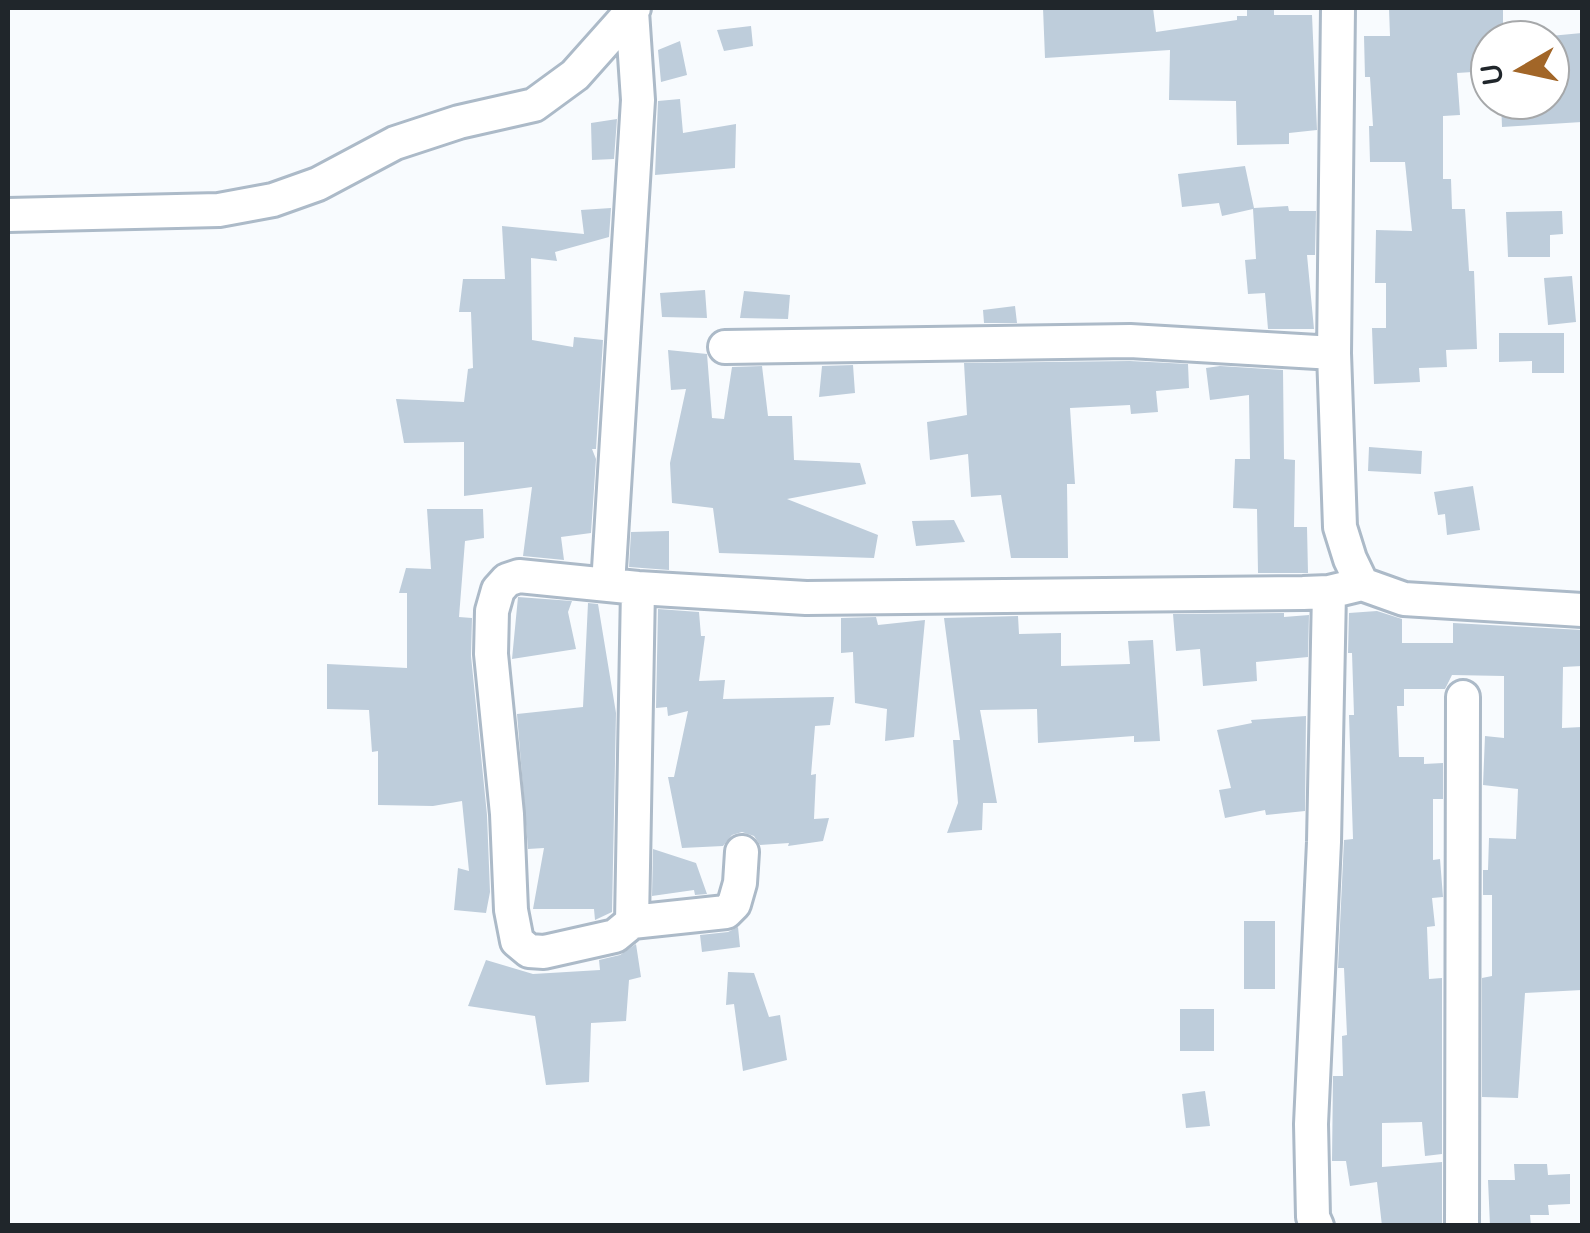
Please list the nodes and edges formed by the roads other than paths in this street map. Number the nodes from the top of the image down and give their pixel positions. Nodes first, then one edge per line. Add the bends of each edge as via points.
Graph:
1 (1338, 8) edge
2 (633, 9) edge
3 (8, 214) edge
4 (725, 347) dead end
5 (1334, 353) junction
6 (1362, 584) junction
7 (623, 587) junction
8 (1330, 592) junction
9 (1582, 610) edge
10 (1463, 696) dead end
11 (742, 852) dead end
12 (632, 922) junction
13 (1316, 1226) edge
14 (1462, 1226) edge

1 - 5 street
2 - 3 street via 575,75 534,105 395,143 273,200 218,210
2 - 7 street via 638,100
4 - 5 street via 1130,341
5 - 6 street via 1340,526
6 - 8 street
6 - 9 street via 1404,600
7 - 8 street via 806,598
7 - 12 street
7 - 12 street via 508,580 492,611 491,654 517,941 544,952 615,936
8 - 13 street via 1311,1124
10 - 14 street
11 - 12 street via 740,884 726,912

